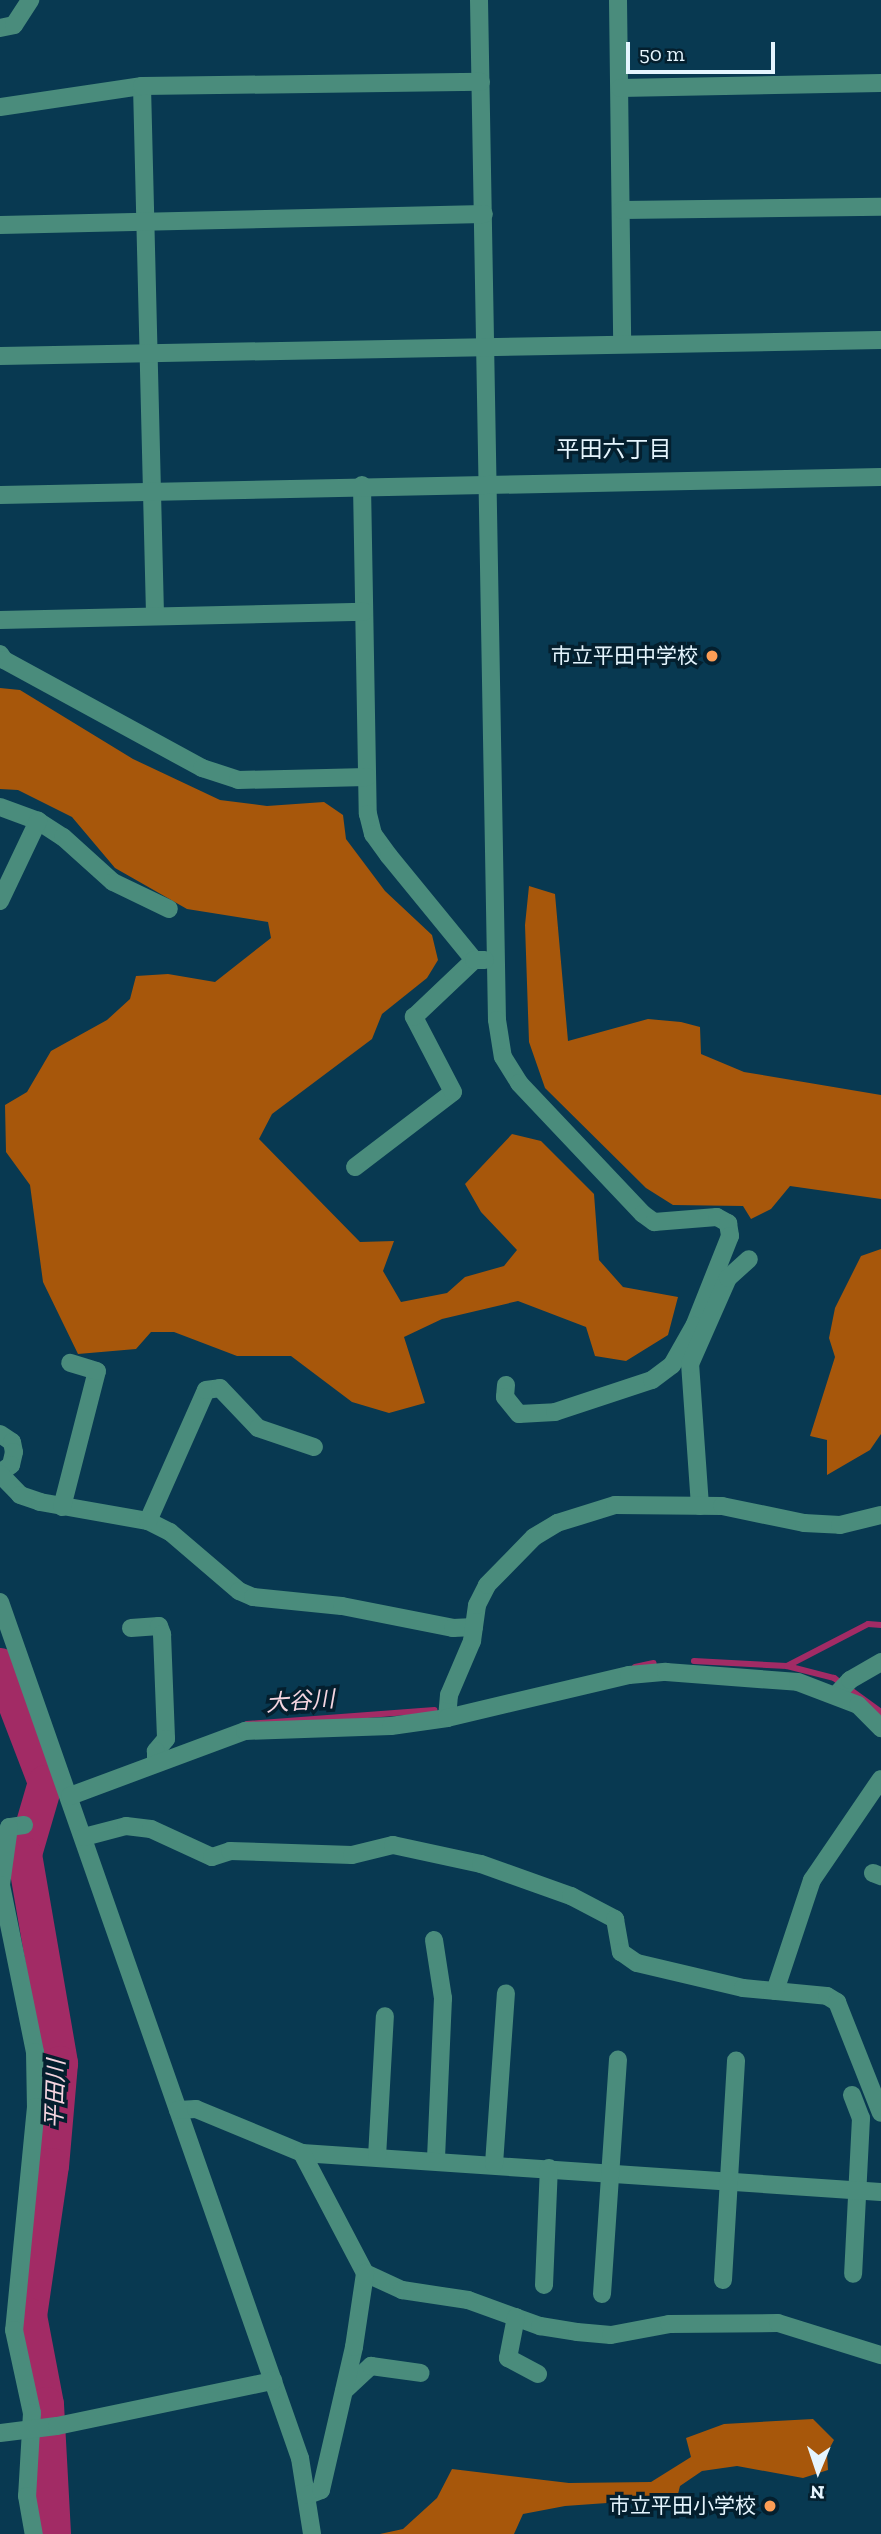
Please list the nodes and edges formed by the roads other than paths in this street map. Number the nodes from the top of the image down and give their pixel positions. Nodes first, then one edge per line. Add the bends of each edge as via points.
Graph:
1 (30, 0) edge
2 (480, 0) edge
3 (618, 0) edge
4 (0, 28) edge
5 (481, 82) junction
6 (881, 83) edge
7 (142, 86) junction
8 (620, 88) junction
9 (0, 107) edge
10 (881, 207) edge
11 (622, 210) junction
12 (484, 214) junction
13 (145, 222) junction
14 (0, 225) edge
15 (881, 340) edge
16 (622, 344) junction
17 (487, 347) junction
18 (149, 353) junction
19 (0, 356) edge
20 (881, 477) edge
21 (487, 484) junction
22 (362, 485) junction
23 (152, 490) junction
24 (0, 495) edge
25 (364, 612) junction
26 (155, 617) junction
27 (0, 620) edge
28 (0, 654) edge
29 (367, 777) junction
30 (0, 807) edge
31 (38, 821) junction
32 (0, 901) edge
33 (169, 909) dead end
34 (496, 959) junction
35 (474, 960) junction
36 (355, 1167) dead end
37 (749, 1259) dead end
38 (701, 1326) junction
39 (70, 1363) dead end
40 (506, 1385) dead end
41 (0, 1434) edge
42 (314, 1447) dead end
43 (0, 1474) edge
44 (700, 1506) junction
45 (62, 1507) junction
46 (881, 1514) edge
47 (148, 1521) junction
48 (0, 1601) edge
49 (474, 1627) junction
50 (131, 1628) dead end
51 (881, 1662) edge
52 (842, 1688) junction
53 (447, 1718) junction
54 (881, 1728) edge
55 (156, 1763) junction
56 (881, 1779) edge
57 (70, 1796) junction
58 (24, 1825) dead end
59 (84, 1837) junction
60 (434, 1940) dead end
61 (775, 1991) junction
62 (506, 1993) dead end
63 (385, 2016) dead end
64 (618, 2060) dead end
65 (736, 2060) dead end
66 (852, 2095) dead end
67 (178, 2110) junction
68 (881, 2113) edge
69 (302, 2153) junction
70 (377, 2157) junction
71 (436, 2161) junction
72 (494, 2164) junction
73 (550, 2168) junction
74 (610, 2172) junction
75 (728, 2180) junction
76 (857, 2189) junction
77 (881, 2192) edge
78 (365, 2273) junction
79 (852, 2274) dead end
80 (723, 2280) dead end
81 (544, 2285) dead end
82 (603, 2294) dead end
83 (516, 2317) junction
84 (881, 2355) edge
85 (421, 2373) dead end
86 (538, 2374) dead end
87 (273, 2381) junction
88 (341, 2391) junction
89 (43, 2427) junction
90 (0, 2433) edge
91 (308, 2495) junction
92 (34, 2534) edge
93 (312, 2534) edge

1 - 4 street via 14,25
2 - 5 street
3 - 8 street
5 - 7 street
5 - 12 street
6 - 8 street
7 - 9 street
7 - 13 street
8 - 11 street
10 - 11 street
11 - 16 street
12 - 13 street
12 - 17 street
13 - 14 street
13 - 18 street
15 - 16 street
16 - 17 street
17 - 18 street
17 - 21 street
18 - 19 street
18 - 23 street
20 - 21 street
21 - 22 street
21 - 34 street
22 - 23 street
22 - 25 street
23 - 24 street
23 - 26 street
25 - 26 street
25 - 29 street
26 - 27 street
28 - 29 street via 202,768 238,780
29 - 35 street via 373,834
30 - 31 street
31 - 32 street
31 - 33 street via 63,836 113,882
34 - 35 street
34 - 38 street via 503,1057 552,1120 654,1222 717,1217 728,1223 730,1236
35 - 36 street via 414,1017 453,1092
37 - 38 street via 728,1278
38 - 40 street via 672,1365 652,1380 555,1412 519,1414 505,1397
38 - 44 street via 688,1380 698,1424
39 - 45 street via 97,1371
41 - 43 street via 12,1442 15,1452 11,1465
42 - 47 street via 258,1427 220,1388 206,1390
43 - 45 street via 20,1495
44 - 46 street via 828,1525
44 - 49 street via 615,1505 556,1523 534,1537 486,1585
45 - 47 street
47 - 49 street via 170,1532 239,1591 253,1597 342,1606 453,1628
48 - 57 street
49 - 53 street via 449,1695
50 - 55 street via 159,1626 162,1634 166,1739 156,1751
51 - 52 street
52 - 53 street via 761,1677 666,1672 629,1675
52 - 54 street
53 - 55 street via 391,1726 245,1731
55 - 57 street
56 - 61 street via 813,1880
57 - 59 street
58 - 89 street via 9,1827 1,1885 35,2052 36,2107 14,2330
59 - 61 street via 125,1826 151,1829 212,1857 230,1851 352,1855 393,1845 458,1858 570,1896 615,1919 621,1952 638,1963
59 - 67 street
60 - 71 street via 443,1998
61 - 68 street via 838,2001
62 - 72 street
63 - 70 street
64 - 74 street
65 - 75 street
66 - 76 street via 861,2119
67 - 69 street via 196,2109
67 - 87 street
69 - 70 street
69 - 78 street
70 - 71 street
71 - 72 street
72 - 73 street
73 - 74 street
73 - 81 street
74 - 75 street
74 - 82 street
75 - 76 street
75 - 80 street
76 - 77 street
76 - 79 street
78 - 83 street via 402,2290 468,2300
78 - 88 street via 354,2347
83 - 84 street via 540,2326 611,2335 669,2324 778,2323
83 - 86 street via 508,2358
85 - 88 street via 371,2366
87 - 89 street
87 - 91 street
88 - 91 street via 321,2490
89 - 90 street
89 - 92 street via 27,2496
91 - 93 street

